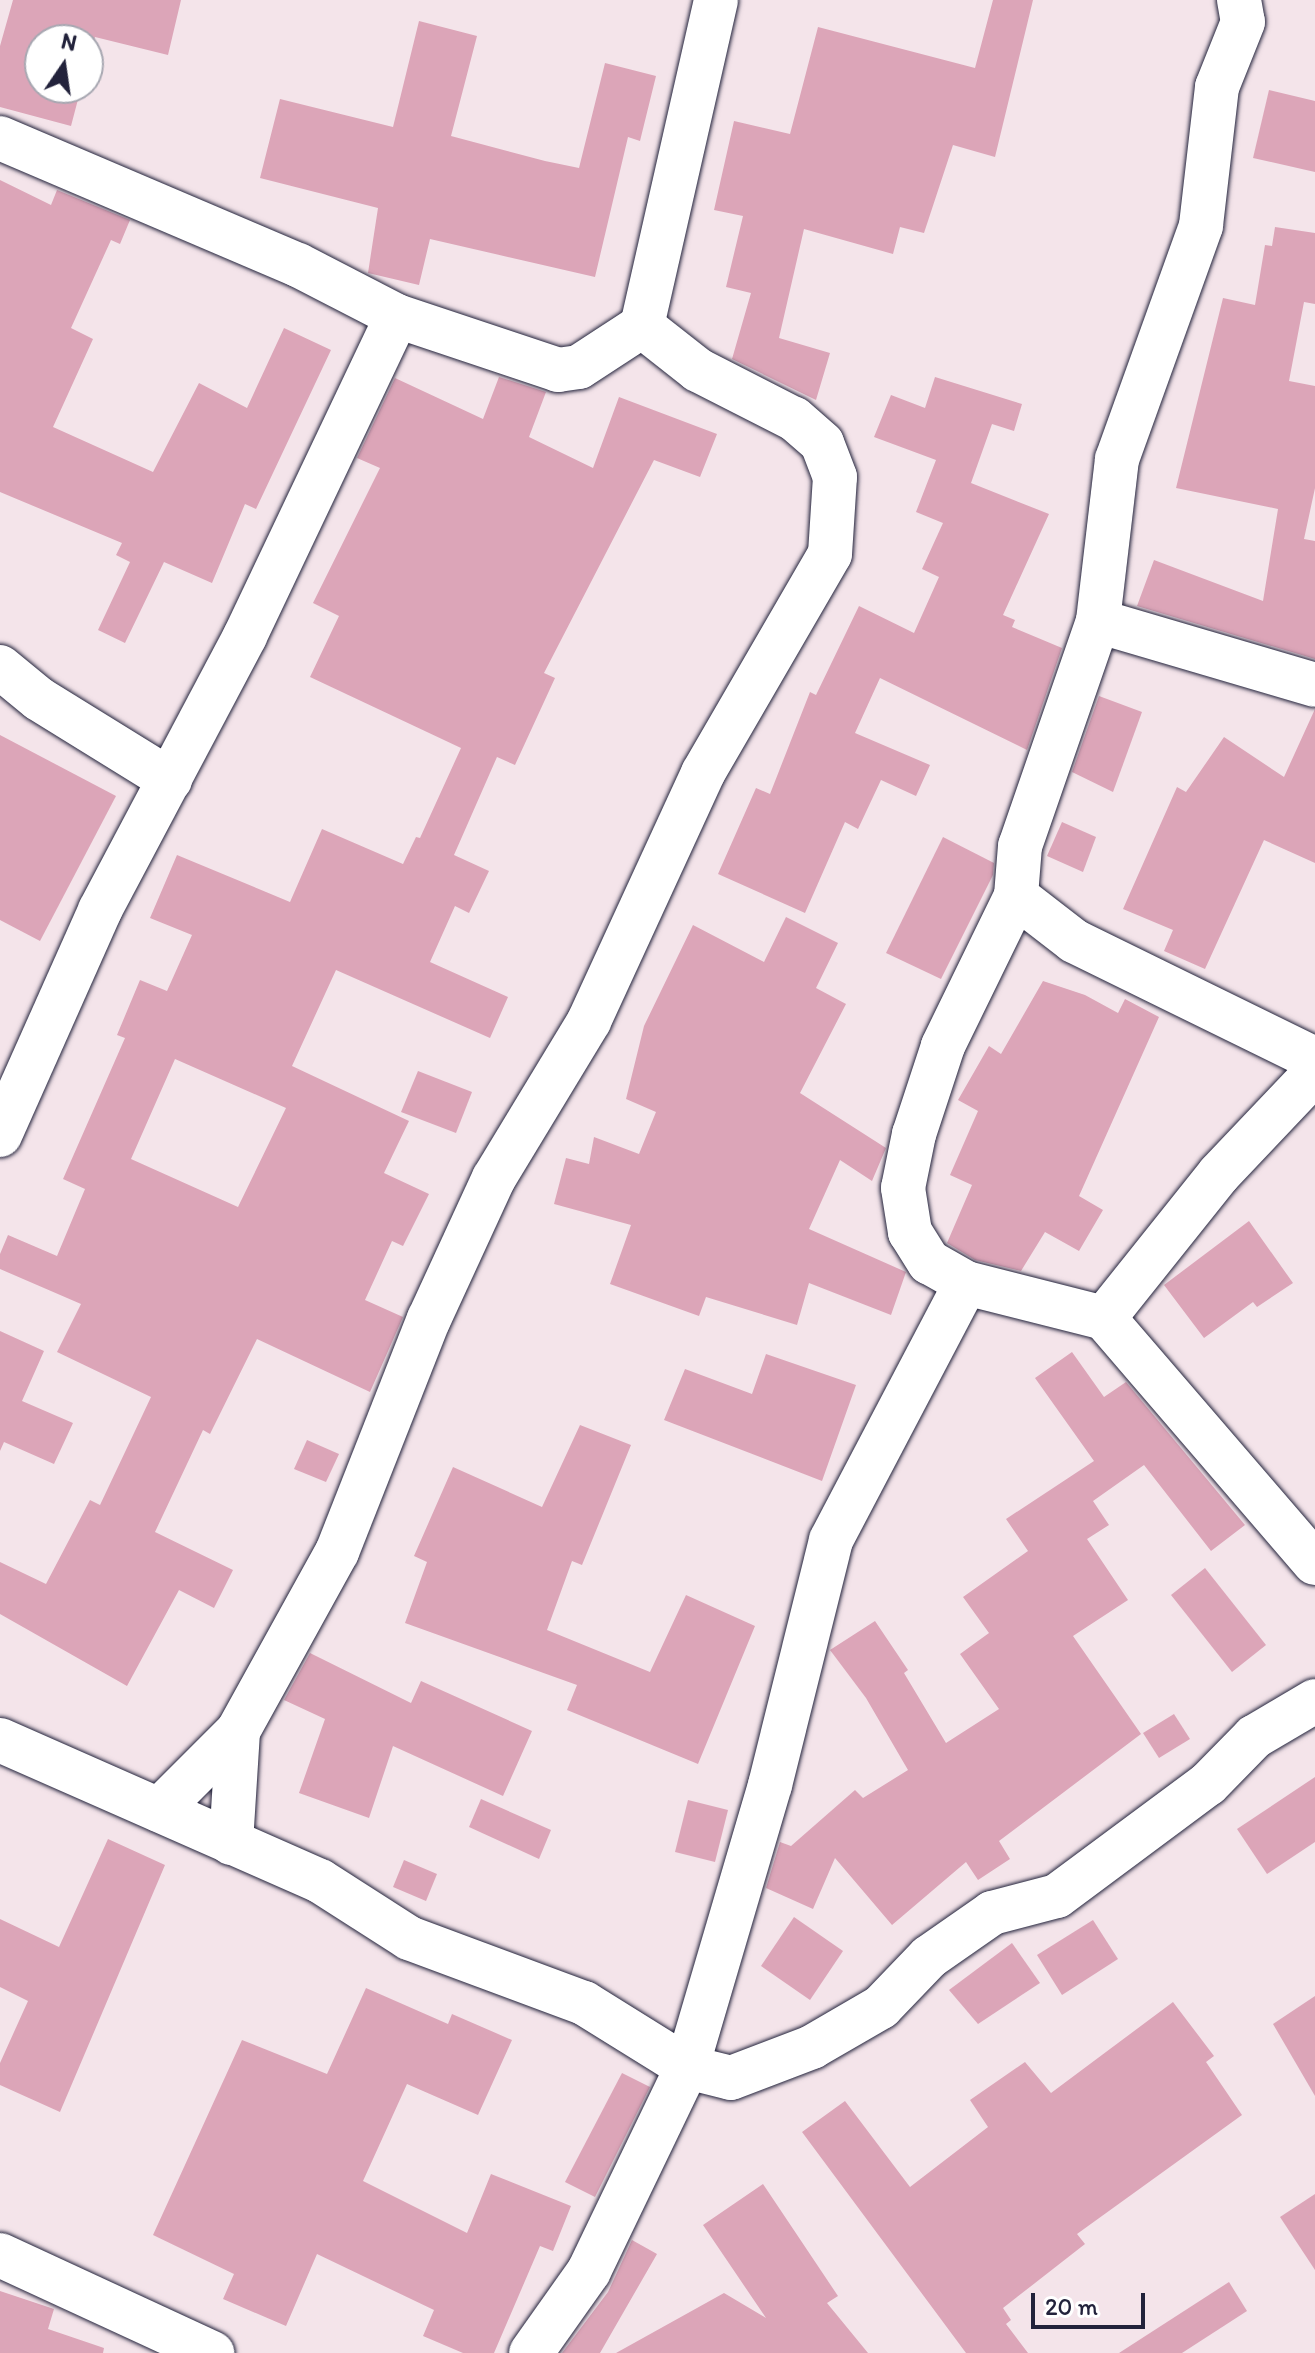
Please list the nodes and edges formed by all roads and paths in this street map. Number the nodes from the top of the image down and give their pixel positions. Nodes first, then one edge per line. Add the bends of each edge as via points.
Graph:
1 (716, 0) edge
2 (1239, 0) edge
3 (0, 138) edge
4 (397, 316) junction
5 (642, 326) junction
6 (1098, 621) junction
7 (0, 667) edge
8 (1315, 685) edge
9 (170, 780) junction
10 (1016, 896) junction
11 (1315, 1059) edge
12 (1315, 1073) edge
13 (0, 1135) edge
14 (966, 1283) junction
15 (1104, 1318) junction
16 (1315, 1563) edge
17 (1315, 1701) edge
18 (238, 1731) junction
19 (0, 1740) edge
20 (159, 1810) junction
21 (231, 1843) junction
22 (687, 2067) junction
23 (0, 2255) edge
24 (212, 2353) edge
25 (531, 2353) edge

1 - 5 street
2 - 6 street via 1243,22 1217,87 1201,226 1117,459
3 - 4 street via 298,265
4 - 5 street via 558,370 599,358
4 - 9 street via 245,636
5 - 18 street via 698,370 794,419 822,443 835,477 830,554 703,773 589,1021 494,1178 429,1319 337,1552
6 - 8 street
6 - 10 street via 1020,846
7 - 9 street via 39,699
9 - 13 street via 100,910
10 - 11 street via 1074,941
10 - 14 street via 943,1046 903,1188 910,1232 929,1262
12 - 15 street via 1219,1174
14 - 15 street
14 - 22 street via 831,1540 770,1785
15 - 16 street
17 - 22 street via 1254,1737 1208,1784 1057,1896 992,1913 929,1957 881,2007 812,2047 731,2078
18 - 20 street
18 - 21 street
19 - 20 street
20 - 21 street
21 - 22 street via 320,1881 409,1938 584,2003
22 - 25 street via 589,2271
23 - 24 street

